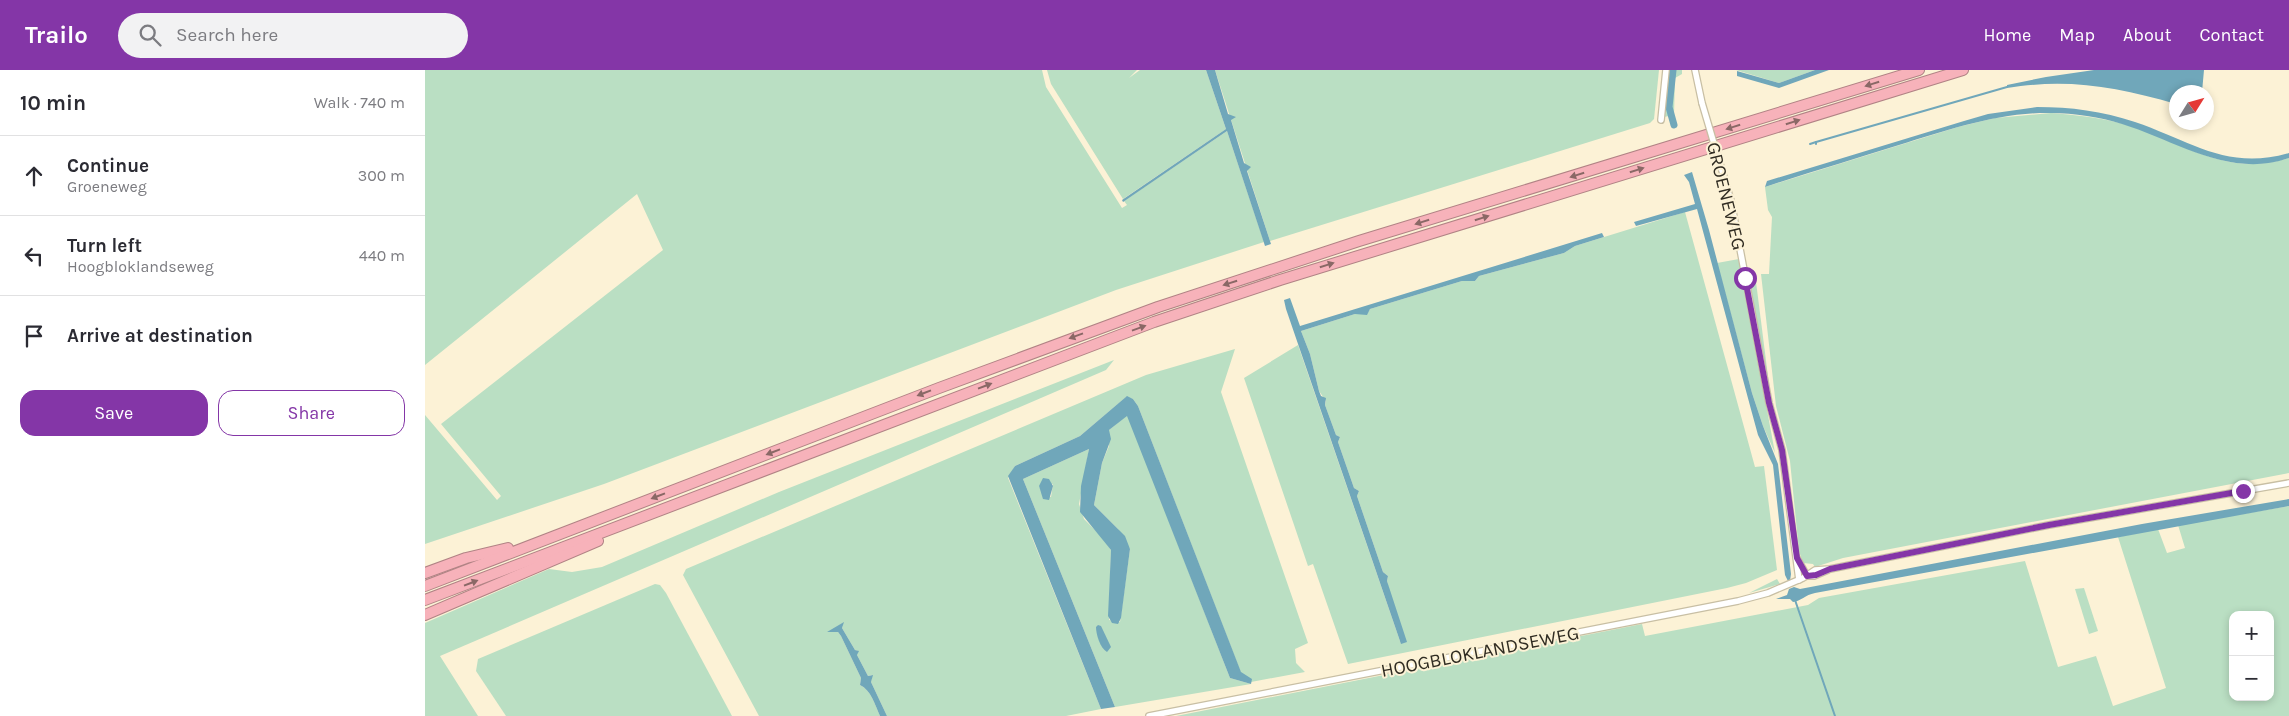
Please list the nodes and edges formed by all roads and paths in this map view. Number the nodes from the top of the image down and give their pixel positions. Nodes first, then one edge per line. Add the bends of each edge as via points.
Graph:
1 (1666, 70) edge
2 (1695, 70) edge
3 (1919, 70) edge
4 (1963, 70) edge
5 (1661, 120) dead end
6 (2289, 483) edge
7 (697, 497) junction
8 (553, 536) junction
9 (1797, 558) junction
10 (425, 573) edge
11 (1807, 576) junction
12 (1797, 581) junction
13 (425, 586) edge
14 (425, 600) edge
15 (425, 615) edge
16 (1149, 716) edge

1 - 5 street
2 - 9 street, GROENEWEG, bridge via 1731,201 1767,393 1782,450
3 -> 8 highway via 1359,241 1158,307
7 -> 4 highway via 1077,350 1231,296
6 - 11 street, HOOGBLOKLANDSEWEG via 1815,570
14 -> 7 highway
7 - 15 highway
8 - 10 highway via 466,558
8 - 13 highway
9 - 11 street, GROENEWEG
9 - 12 street, GROENEWEG
11 - 12 street, HOOGBLOKLANDSEWEG
12 - 16 street, HOOGBLOKLANDSEWEG via 1768,593 1728,602

